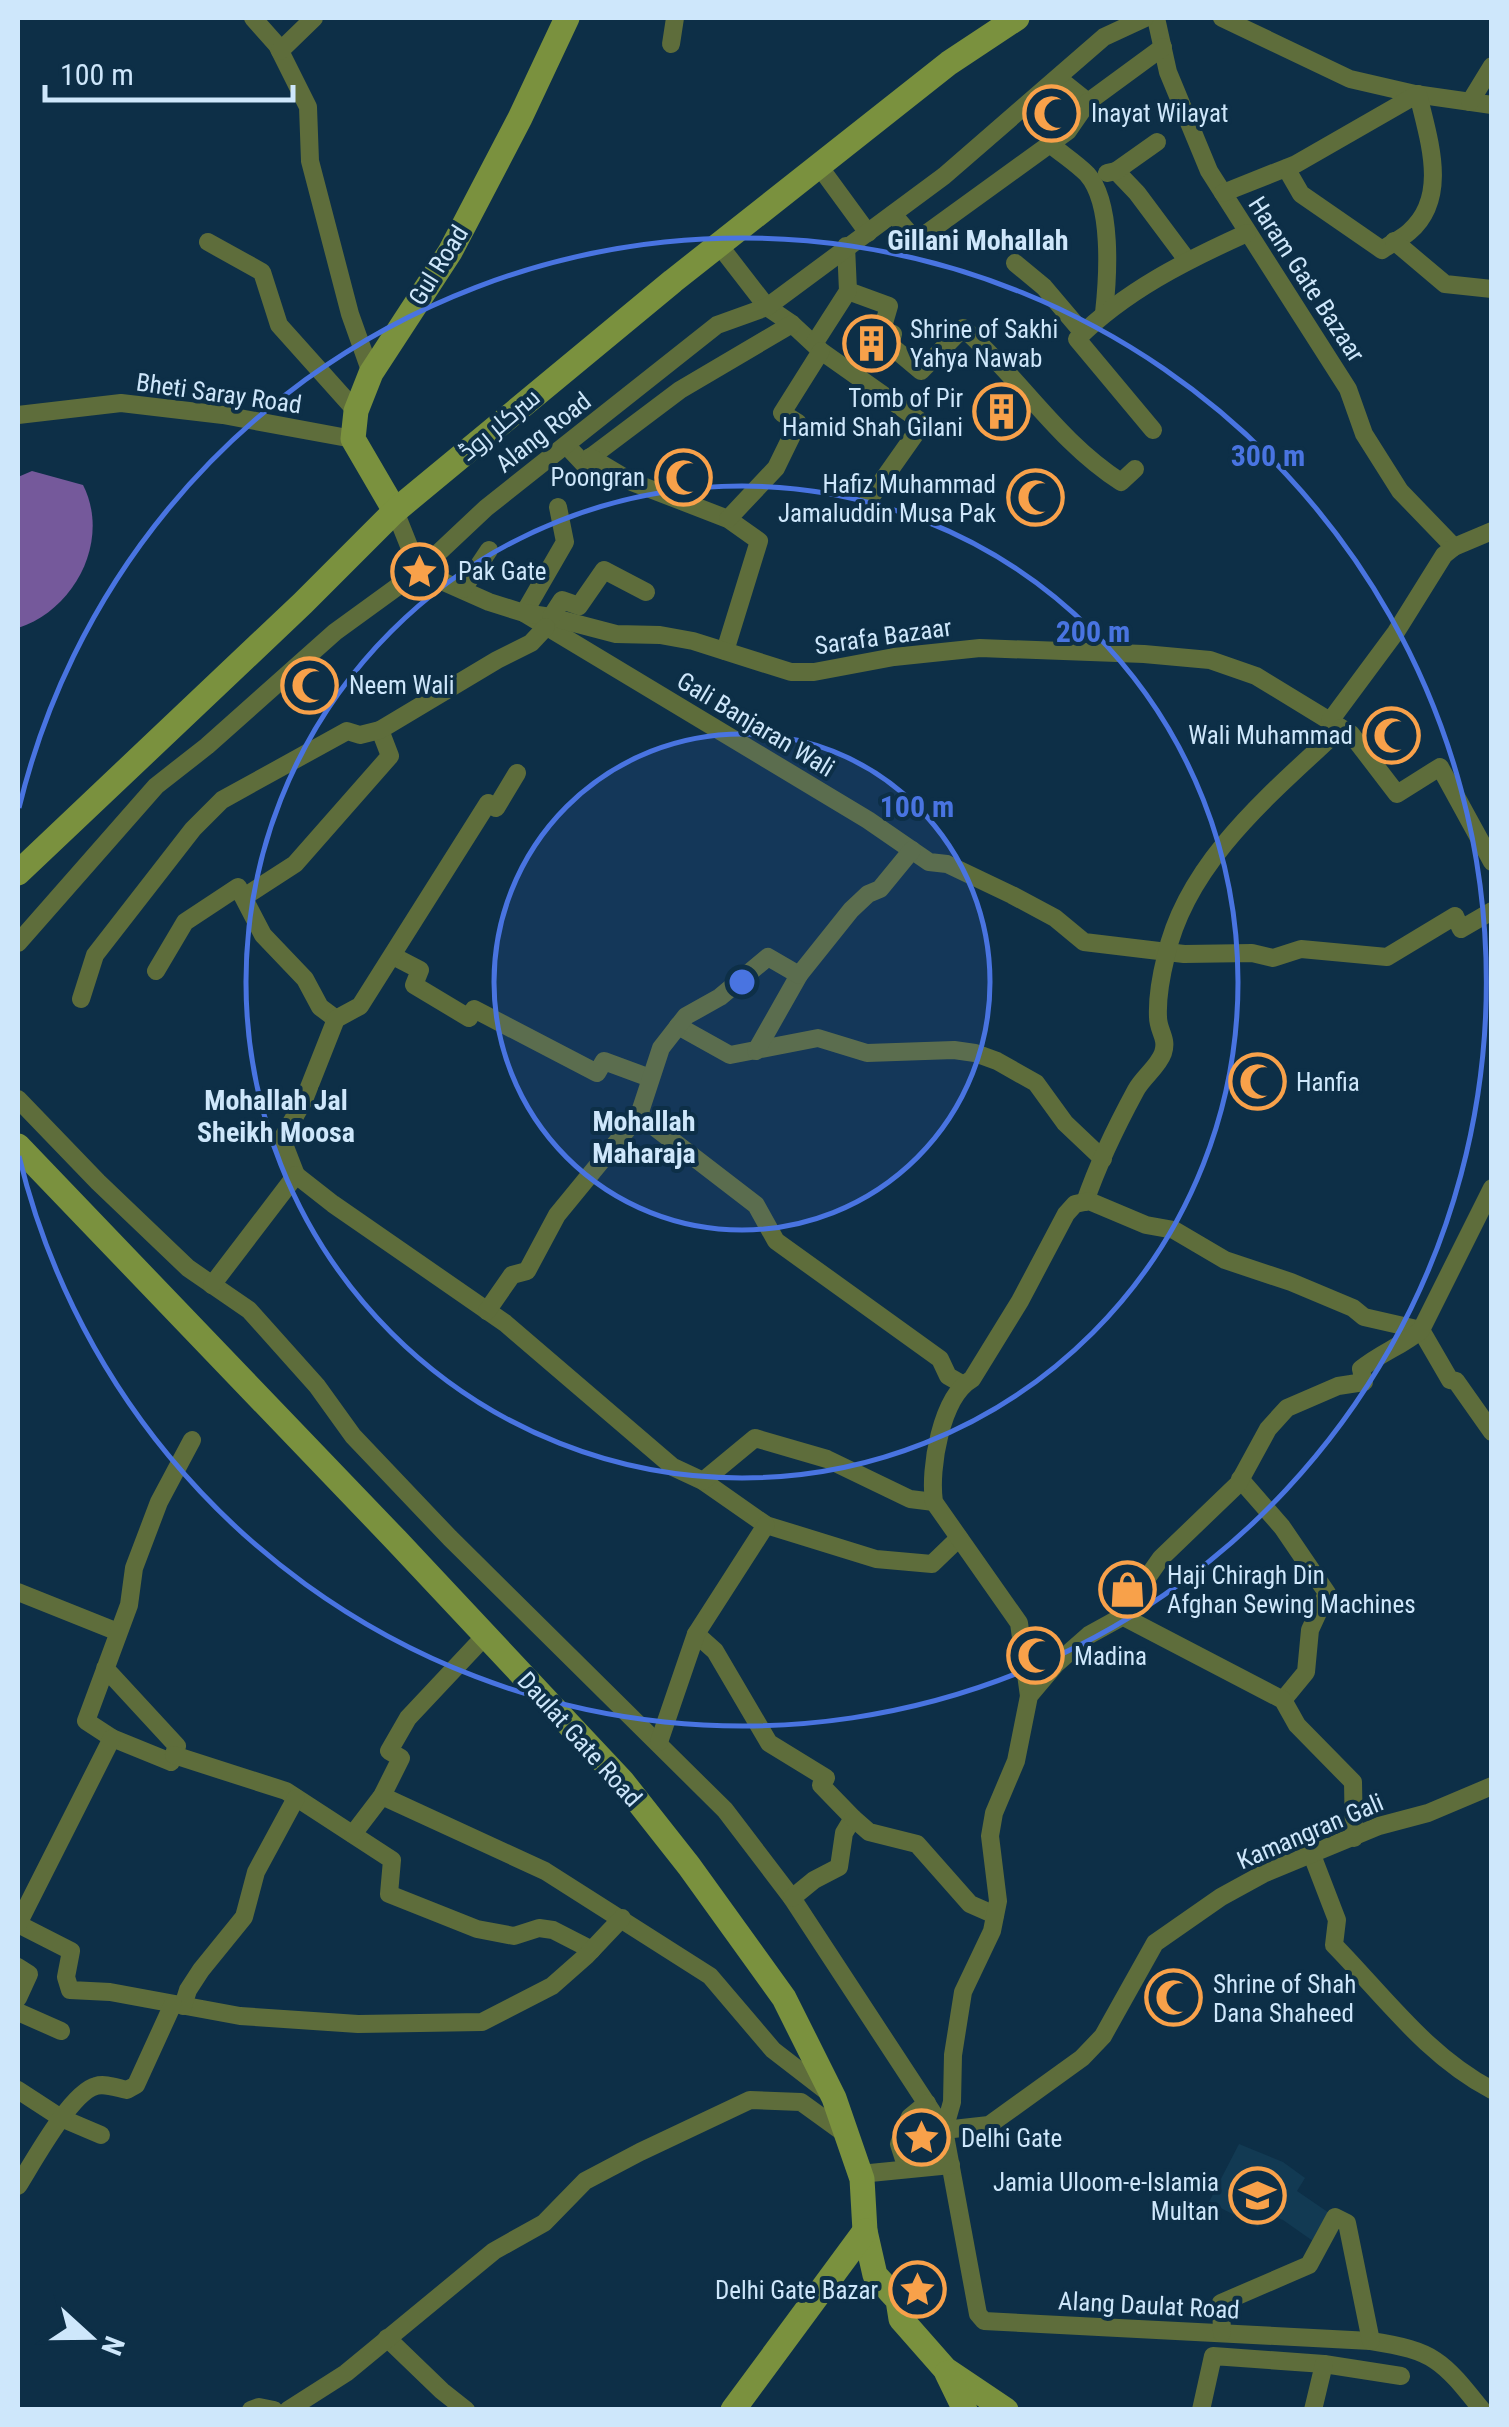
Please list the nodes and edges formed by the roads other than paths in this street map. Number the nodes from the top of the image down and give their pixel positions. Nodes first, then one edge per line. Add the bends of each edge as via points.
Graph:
1 (253, 18) edge
2 (314, 18) edge
3 (567, 18) edge
4 (675, 18) edge
5 (1017, 18) edge
6 (1145, 18) edge
7 (1156, 18) edge
8 (1222, 18) edge
9 (671, 44) dead end
10 (1162, 46) junction
11 (280, 51) junction
12 (1492, 66) edge
13 (1058, 78) junction
14 (1418, 94) junction
15 (1088, 102) junction
16 (1470, 102) junction
17 (1492, 105) edge
18 (1157, 142) dead end
19 (1050, 144) junction
20 (819, 166) junction
21 (1286, 168) junction
22 (1116, 171) junction
23 (1090, 177) junction
24 (1223, 194) junction
25 (893, 214) junction
26 (868, 233) junction
27 (1246, 233) junction
28 (1394, 241) junction
29 (208, 242) dead end
30 (718, 245) junction
31 (846, 246) junction
32 (1186, 260) junction
33 (1015, 263) dead end
34 (1492, 289) edge
35 (848, 292) junction
36 (767, 307) junction
37 (1104, 312) junction
38 (792, 324) junction
39 (1083, 332) junction
40 (818, 348) junction
41 (670, 363) junction
42 (371, 373) junction
43 (688, 385) junction
44 (356, 411) junction
45 (18, 415) edge
46 (1154, 430) dead end
47 (352, 439) junction
48 (567, 446) junction
49 (590, 457) junction
50 (1135, 469) dead end
51 (868, 502) dead end
52 (558, 506) dead end
53 (395, 510) junction
54 (728, 518) junction
55 (1492, 531) edge
56 (1454, 547) junction
57 (490, 550) dead end
58 (419, 571) junction
59 (463, 589) junction
60 (646, 592) dead end
61 (524, 613) junction
62 (548, 622) junction
63 (725, 651) junction
64 (1340, 728) junction
65 (380, 730) junction
66 (517, 773) dead end
67 (912, 850) junction
68 (1492, 862) edge
69 (18, 873) edge
70 (244, 897) junction
71 (1492, 911) edge
72 (18, 943) edge
73 (1167, 952) junction
74 (393, 956) junction
75 (156, 971) dead end
76 (799, 975) junction
77 (81, 999) dead end
78 (336, 1019) junction
79 (678, 1026) junction
80 (756, 1051) junction
81 (650, 1078) junction
82 (18, 1099) edge
83 (639, 1115) junction
84 (18, 1146) edge
85 (1103, 1159) junction
86 (296, 1175) junction
87 (1492, 1188) edge
88 (1085, 1202) junction
89 (212, 1285) junction
90 (487, 1311) junction
91 (1420, 1330) junction
92 (962, 1384) junction
93 (1492, 1432) edge
94 (192, 1440) dead end
95 (1240, 1479) junction
96 (703, 1481) junction
97 (934, 1502) junction
98 (766, 1526) junction
99 (959, 1538) junction
100 (18, 1592) edge
101 (1120, 1615) junction
102 (118, 1632) junction
103 (696, 1634) junction
104 (486, 1635) junction
105 (105, 1668) junction
106 (1029, 1696) junction
107 (1283, 1700) junction
108 (112, 1738) junction
109 (658, 1742) junction
110 (174, 1754) junction
111 (1492, 1786) edge
112 (382, 1796) junction
113 (296, 1798) junction
114 (853, 1818) junction
115 (352, 1834) junction
116 (1354, 1838) junction
117 (1312, 1855) junction
118 (792, 1898) junction
119 (995, 1916) junction
120 (622, 1918) junction
121 (18, 1924) edge
122 (592, 1950) junction
123 (18, 1967) edge
124 (18, 1998) edge
125 (178, 2005) junction
126 (18, 2012) edge
127 (61, 2030) dead end
128 (18, 2090) edge
129 (1492, 2090) edge
130 (834, 2098) junction
131 (926, 2103) junction
132 (60, 2118) junction
133 (944, 2130) junction
134 (100, 2135) dead end
135 (848, 2136) junction
136 (951, 2165) junction
137 (907, 2169) junction
138 (860, 2174) junction
139 (18, 2186) edge
140 (865, 2231) junction
141 (1222, 2333) junction
142 (386, 2338) junction
143 (1371, 2341) junction
144 (1324, 2364) junction
145 (945, 2368) junction
146 (1401, 2376) dead end
147 (251, 2410) edge
148 (274, 2410) edge
149 (288, 2410) edge
150 (466, 2410) edge
151 (733, 2410) edge
152 (966, 2410) edge
153 (1006, 2410) edge
154 (1202, 2410) edge
155 (1312, 2410) edge
156 (1482, 2410) edge

1 - 11 street
2 - 11 street
3 - 42 main road, Gul Road via 450,252
4 - 9 street
5 - 20 main road, سرکلر روڈ via 949,62
6 - 13 street, Alang Road via 1104,38
7 - 10 street, Haram Gate Bazaar
8 - 14 street via 1350,79
10 - 15 street
10 - 24 street, Haram Gate Bazaar
11 - 42 street via 308,108 310,161
12 - 16 street
13 - 15 street
13 - 25 street, Alang Road
14 - 16 street
14 - 21 street
14 - 28 street via 1436,168 1422,216
15 - 19 street
16 - 17 street
18 - 22 street
19 - 23 street
19 - 25 street via 916,241
20 - 26 street
20 - 30 main road, سرکلر روڈ
21 - 24 street
21 - 28 street via 1301,194 1382,250
22 - 23 street
22 - 32 street
23 - 37 street via 1108,242
24 - 27 street, Haram Gate Bazaar
25 - 26 street, Alang Road
26 - 31 street, Alang Road
27 - 32 street
27 - 56 street, Haram Gate Bazaar via 1348,389 1364,434 1400,490
28 - 34 street via 1445,284
29 - 44 street via 262,272 279,325
30 - 36 street
30 - 53 main road, سرکلر روڈ
31 - 35 street
31 - 36 street, Alang Road
32 - 37 street
33 - 39 street
35 - 40 street
35 - 50 street via 889,306 882,330 893,334 890,345 921,370 963,328 1074,448 1121,482
36 - 38 street
36 - 41 street, Alang Road via 717,325
37 - 39 street
38 - 40 street
38 - 43 street
39 - 46 street via 1077,339
40 - 51 street via 923,423
40 - 54 street via 782,413 798,423 776,468
41 - 43 street
41 - 48 street, Alang Road
42 - 44 main road, Gul Road
43 - 49 street
44 - 47 main road, Gul Road
45 - 47 street, Bheti Saray Road via 122,404 222,414
47 - 53 main road
48 - 49 street via 582,463
48 - 58 street, Alang Road
49 - 54 street via 632,482
52 - 61 street via 565,542
53 - 58 street
53 - 69 main road, سرکلر روڈ
54 - 63 street via 760,542
55 - 56 street
56 - 64 street
57 - 59 street
58 - 59 street, Sarafa Bazaar
58 - 72 street, Alang Road via 335,632 156,786
59 - 61 street, Sarafa Bazaar
60 - 62 street via 604,570 579,606 562,600
61 - 62 street, Sarafa Bazaar
62 - 63 street, Sarafa Bazaar via 660,635
62 - 65 street via 531,643
62 - 67 street, Gali Banjaran Wali
63 - 64 street, Sarafa Bazaar via 791,672 980,648 1210,660 1256,676
64 - 68 street via 1396,794 1440,767
64 - 73 street via 1207,867 1176,917
65 - 70 street via 390,756 295,864
65 - 77 street via 347,731 222,800 95,955
66 - 74 street via 496,808 488,802
67 - 73 street, Gali Banjaran Wali via 1012,895 1084,942
67 - 76 street via 851,910
70 - 75 street via 238,887 185,922
70 - 78 street via 264,936
71 - 73 street, Gali Banjaran Wali via 1461,930 1454,916 1387,957 1301,949 1272,958
73 - 85 street via 1157,1012 1164,1049
74 - 78 street via 360,1006
74 - 81 street via 420,970 414,985 468,1018 474,1010 598,1073 604,1061
76 - 79 street via 768,957
76 - 80 street
78 - 86 street via 282,1138
79 - 80 street via 730,1055
79 - 81 street
80 - 85 street via 818,1038 867,1054 975,1053 1036,1083
81 - 83 street
82 - 89 street
83 - 90 street via 557,1215 527,1271 512,1275
83 - 92 street via 756,1205 776,1240 940,1359 948,1376
84 - 104 main road, Daulat Gate Road
85 - 88 street
86 - 89 street
86 - 90 street
87 - 91 street
88 - 91 street via 1174,1230 1226,1260 1364,1317
88 - 92 street via 1066,1214 1020,1301 972,1379
89 - 109 street via 249,1310 414,1500
90 - 96 street via 673,1466
91 - 93 street
91 - 95 street via 1361,1369 1364,1382 1287,1408
92 - 97 street via 935,1453
94 - 102 street via 159,1502
95 - 101 street via 1161,1558
95 - 107 street via 1282,1526 1326,1594 1310,1630 1306,1672
96 - 97 street via 755,1438 828,1459 910,1499
96 - 98 street
97 - 99 street
98 - 99 street via 876,1559 932,1564
98 - 103 street
99 - 106 street via 1019,1623
100 - 102 street
101 - 106 street via 1056,1664
101 - 107 street
102 - 105 street
103 - 109 street
103 - 114 street via 715,1652 769,1744 826,1778 821,1785
104 - 112 street via 408,1718 390,1750 401,1758
104 - 130 main road, Daulat Gate Road via 622,1781 719,1905 784,1998
105 - 108 street via 86,1721
105 - 110 street via 178,1746
106 - 119 street via 1016,1762 990,1836
107 - 116 street via 1297,1725 1352,1782
108 - 110 street via 171,1762
108 - 121 street
109 - 118 street via 725,1810
110 - 113 street
111 - 116 street, Kamangran Gali
112 - 115 street
112 - 120 street via 545,1872
113 - 115 street
113 - 125 street via 256,1872 244,1917
114 - 118 street via 839,1867
114 - 119 street via 868,1832 918,1844 970,1904
115 - 122 street via 392,1860 389,1894 477,1929 514,1936 553,1930
116 - 117 street, Kamangran Gali
117 - 129 street via 1336,1920 1334,1945 1405,2022
117 - 133 street, Kamangran Gali via 1220,1897 1155,1944 1104,2036 1067,2070 989,2125
118 - 131 street
119 - 133 street via 963,1992
120 - 122 street
120 - 130 street via 710,1976 773,2050
121 - 125 street via 71,1951 70,1990
122 - 125 street via 552,1986 482,2022 358,2024
123 - 124 street via 29,1974
125 - 132 street via 136,2085 89,2088
126 - 127 street
128 - 132 street
130 - 135 main road, Daulat Gate Road
131 - 133 street
131 - 137 street via 910,2117 899,2144
132 - 134 street
132 - 139 street
133 - 136 street, Alang Daulat Road
135 - 138 main road, Daulat Gate Road
135 - 142 street via 801,2102 750,2100 585,2181 544,2223 494,2250
136 - 137 street
136 - 141 street, Alang Daulat Road via 984,2321
137 - 138 street
138 - 140 main road, Daulat Gate Road
140 - 145 main road, Daulat Gate Road via 875,2276 898,2300 901,2319
140 - 151 main road
141 - 143 street, Alang Daulat Road
141 - 143 street via 1221,2303 1309,2265 1335,2217 1347,2222
142 - 149 street
142 - 150 street
143 - 156 street, Alang Daulat Road via 1432,2356
144 - 146 street
144 - 154 street via 1213,2356
144 - 155 street
145 - 152 main road
145 - 153 main road, Daulat Gate Road
147 - 148 street

